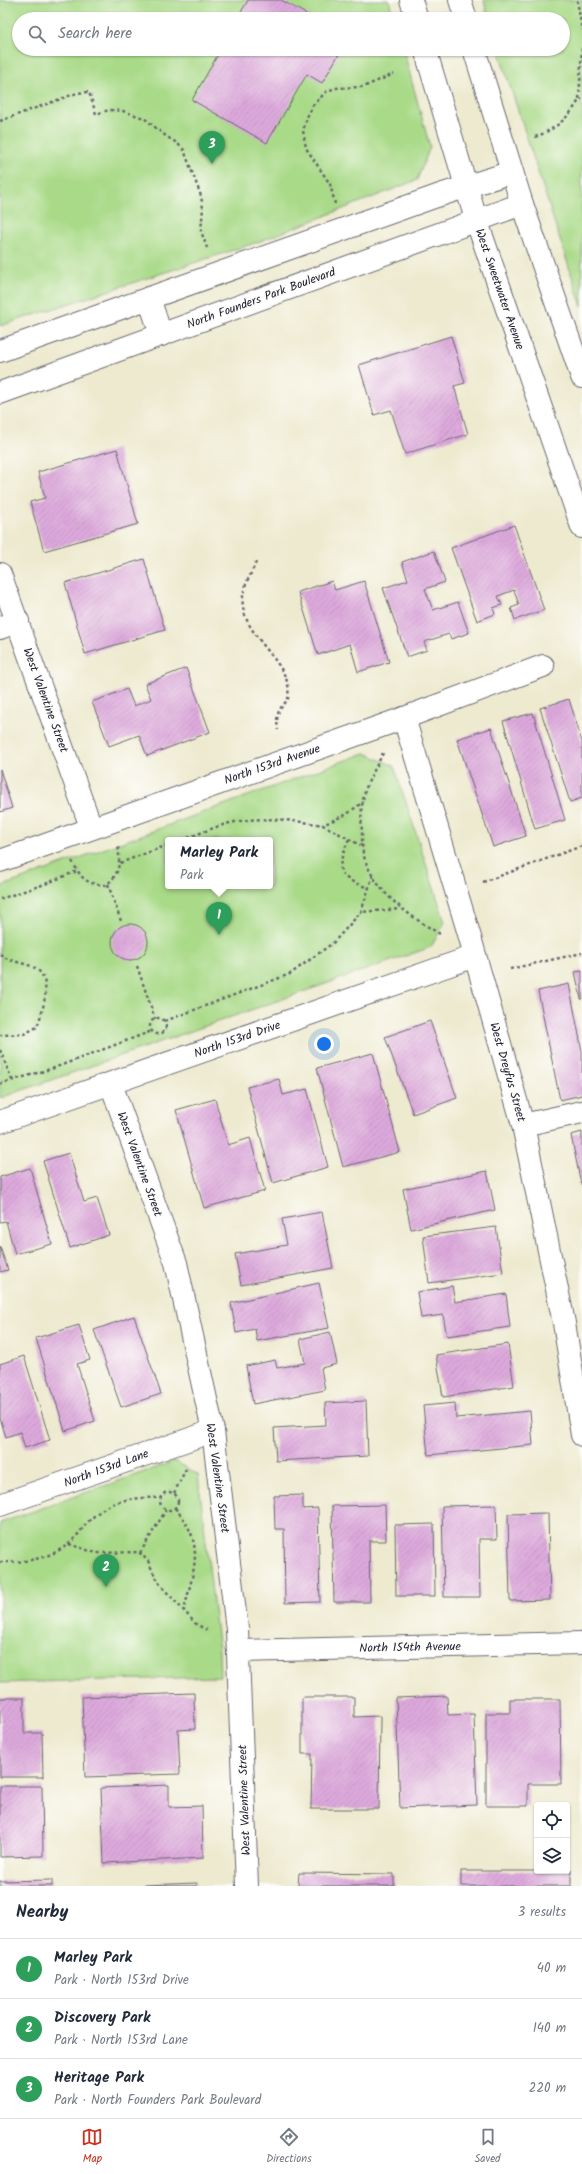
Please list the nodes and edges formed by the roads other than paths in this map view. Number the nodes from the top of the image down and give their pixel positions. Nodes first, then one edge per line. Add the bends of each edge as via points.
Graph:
1 (411, 0) edge
2 (460, 0) edge
3 (414, 12) edge
4 (464, 12) edge
5 (427, 56) edge
6 (476, 56) edge
7 (512, 172) junction
8 (466, 187) junction
9 (522, 204) junction
10 (476, 219) junction
11 (149, 298) junction
12 (161, 335) junction
13 (0, 351) edge
14 (582, 377) edge
15 (0, 393) edge
16 (582, 527) edge
17 (0, 574) edge
18 (9, 624) edge
19 (544, 666) dead end
20 (404, 718) junction
21 (91, 827) junction
22 (0, 861) edge
23 (475, 956) junction
24 (111, 1084) junction
25 (582, 1112) edge
26 (0, 1122) edge
27 (523, 1125) junction
28 (212, 1431) junction
29 (582, 1434) edge
30 (0, 1505) edge
31 (582, 1643) edge
32 (239, 1651) junction
33 (247, 1886) edge

1 - 3 street
2 - 4 street
5 - 8 street, West Sweetwater Avenue
6 - 7 street
7 - 8 street
7 - 9 street
8 - 10 street, West Sweetwater Avenue
8 - 11 street
9 - 10 street, North Founders Park Boulevard
9 - 14 street
10 - 12 street, North Founders Park Boulevard
10 - 16 street, West Sweetwater Avenue
11 - 12 street
11 - 13 street
12 - 15 street, North Founders Park Boulevard
17 - 18 street, West Valentine Street
18 - 21 street, West Valentine Street
19 - 20 street, North 153rd Avenue
20 - 21 street, North 153rd Avenue
20 - 23 street, West Dreyfus Street
21 - 22 street, North 153rd Avenue
23 - 24 street, North 153rd Drive
23 - 27 street, West Dreyfus Street
24 - 26 street, North 153rd Drive
24 - 28 street, West Valentine Street via 176,1263
25 - 27 street
27 - 29 street, West Dreyfus Street via 564,1323
28 - 30 street, North 153rd Lane
28 - 32 street, West Valentine Street
31 - 32 street, North 154th Avenue
32 - 33 street, West Valentine Street

